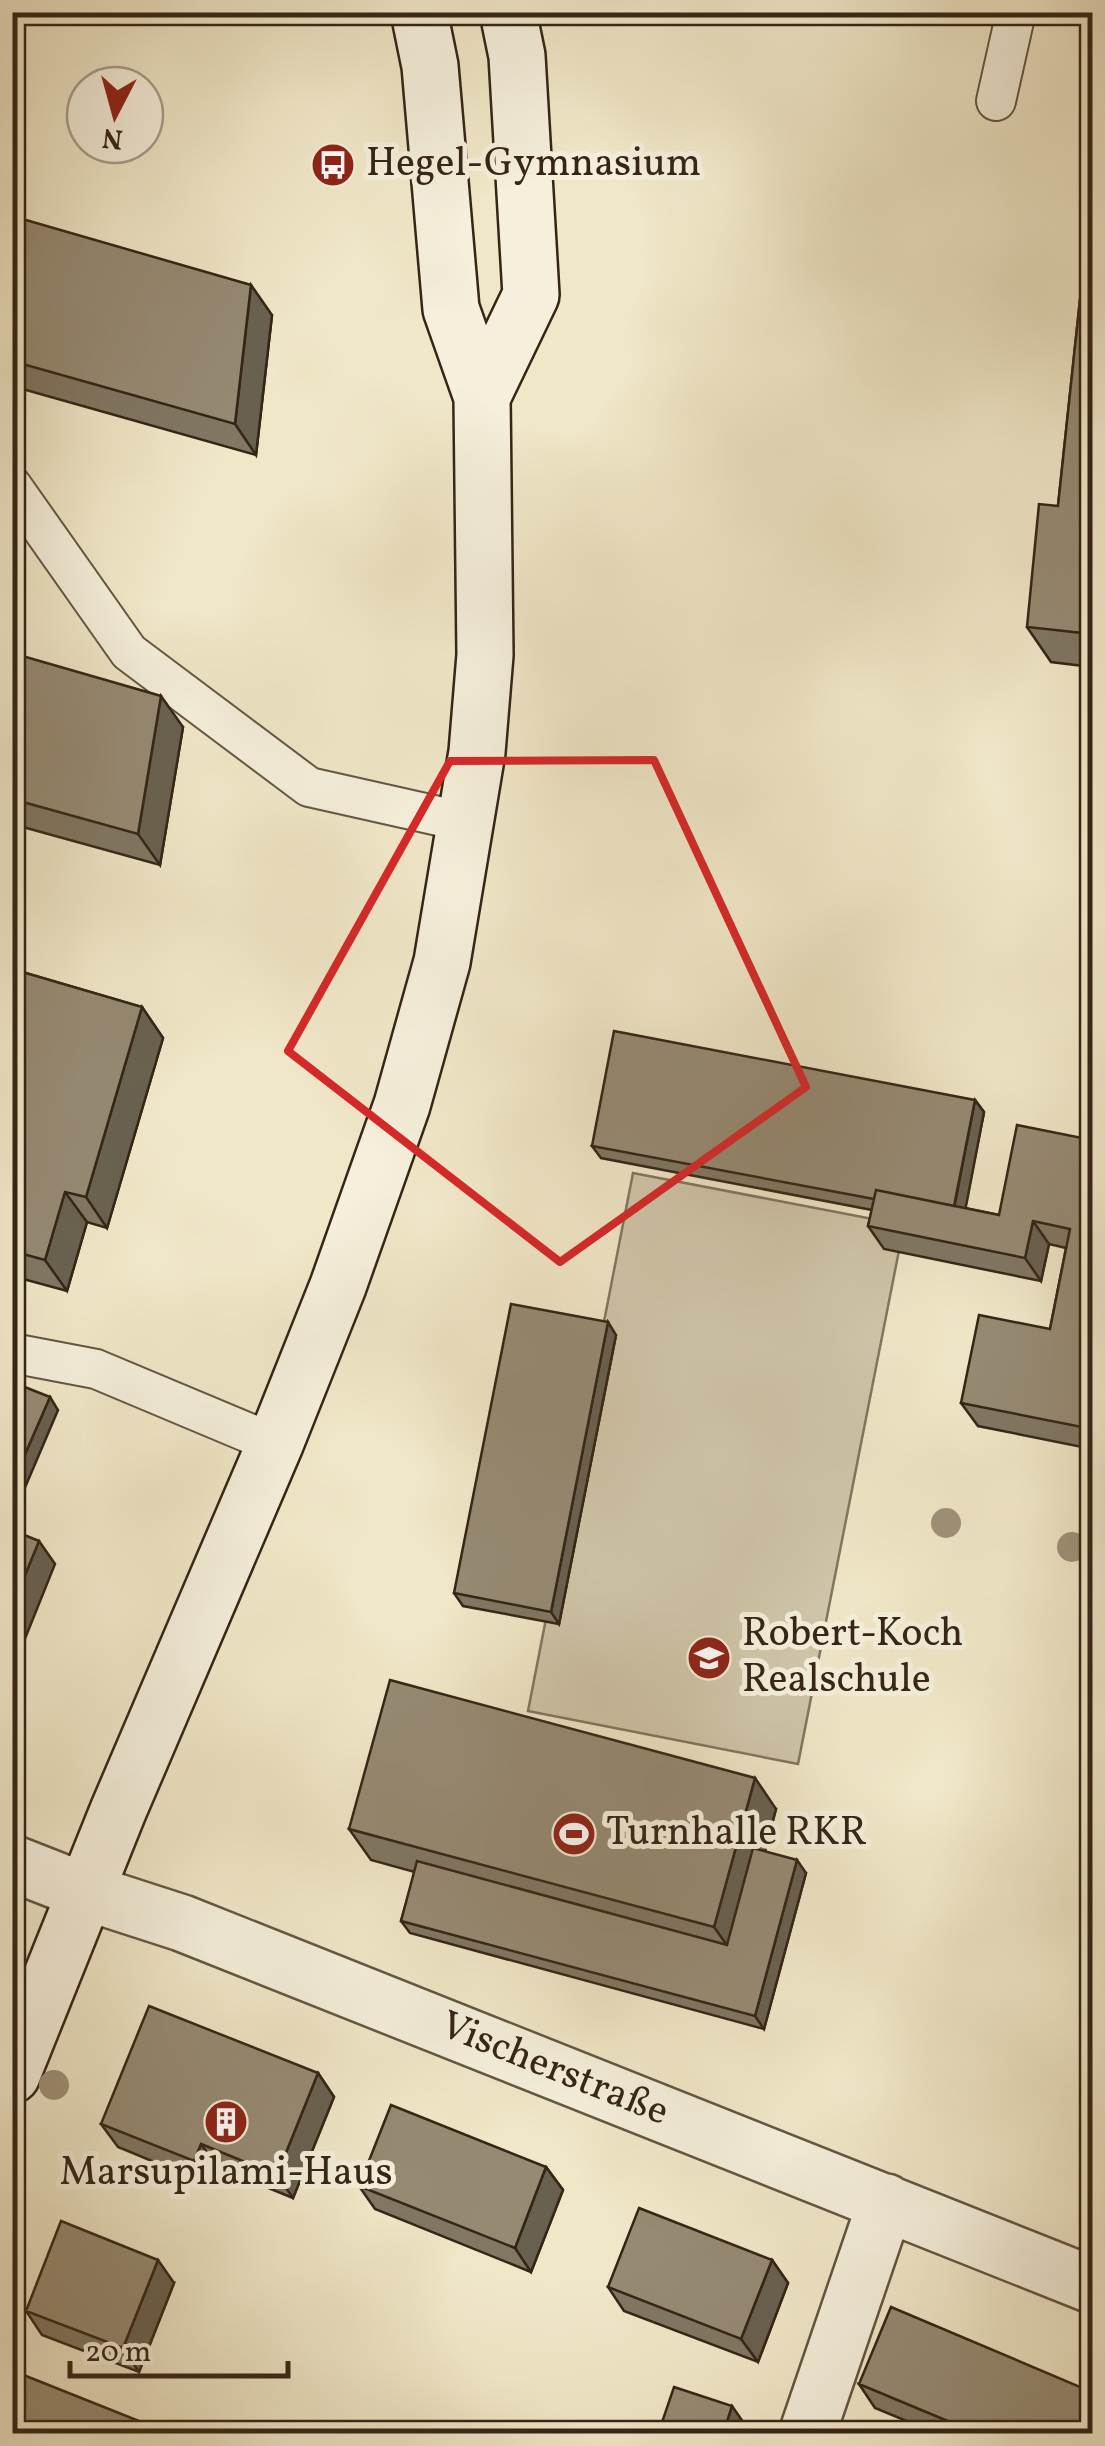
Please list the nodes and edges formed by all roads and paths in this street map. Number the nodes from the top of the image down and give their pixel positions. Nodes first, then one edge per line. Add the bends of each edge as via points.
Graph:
1 (420, 12) edge
2 (508, 12) edge
3 (1016, 12) edge
4 (996, 101) dead end
5 (482, 397) junction
6 (12, 486) edge
7 (465, 822) junction
8 (12, 1353) edge
9 (275, 1444) junction
10 (12, 1863) edge
11 (86, 1892) junction
12 (12, 2075) edge
13 (886, 2202) junction
14 (1092, 2285) edge
15 (807, 2434) edge

1 - 5 main road via 451,309
2 - 5 main road via 517,56 531,295
3 - 4 lane
5 - 7 main road via 485,655
6 - 7 lane via 129,652 309,787
7 - 9 main road via 442,962 402,1104
8 - 9 lane via 96,1369
9 - 11 main road
10 - 11 main road, Vischerstraße
11 - 12 main road
11 - 13 main road, Vischerstraße via 182,1923
13 - 14 main road, Vischerstraße
13 - 15 main road

